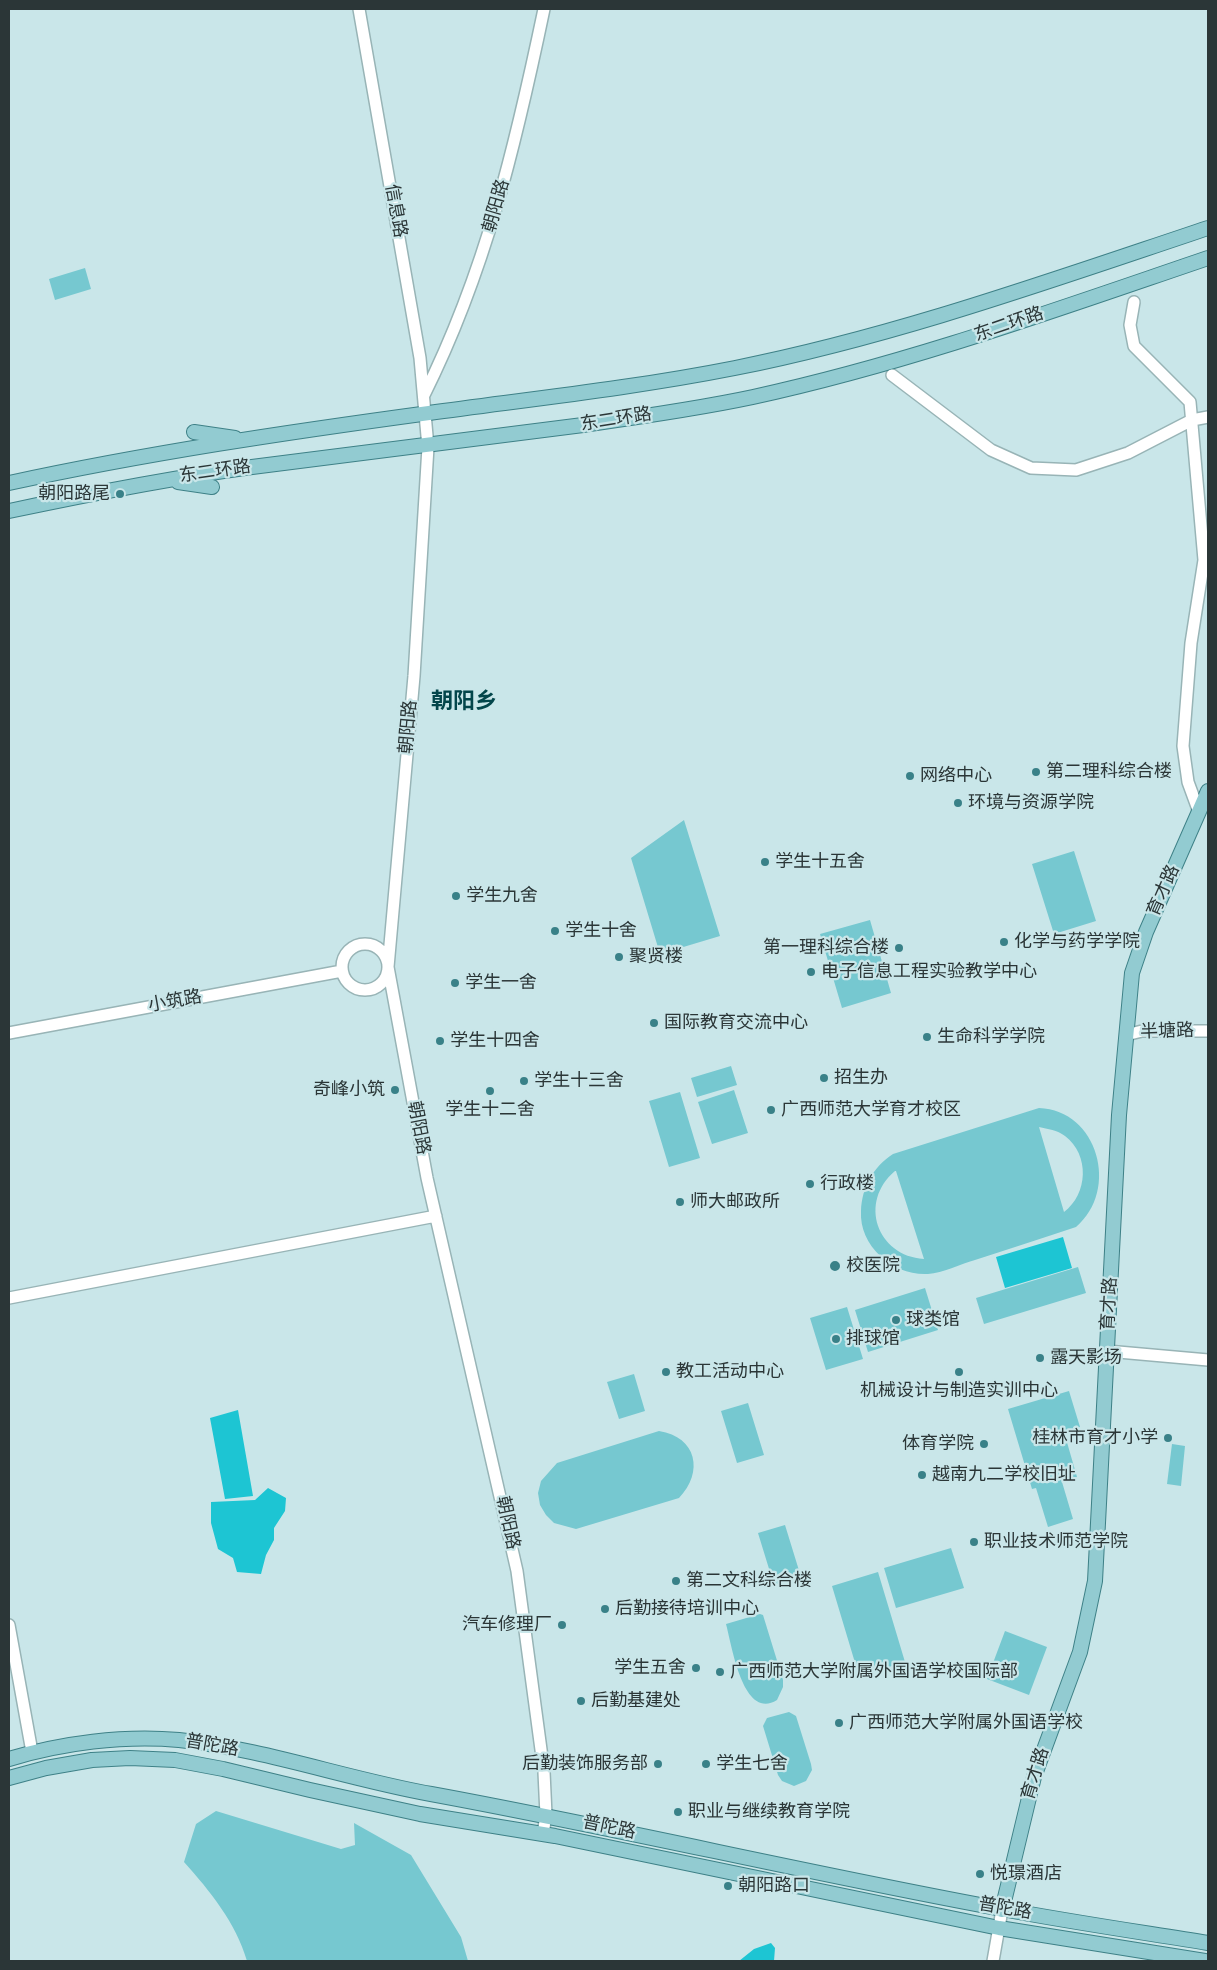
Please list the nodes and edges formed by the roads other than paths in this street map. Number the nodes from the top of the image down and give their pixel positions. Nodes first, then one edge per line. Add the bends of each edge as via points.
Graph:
1 (359, 9) edge
2 (544, 9) edge
3 (1208, 228) edge
4 (1208, 258) edge
5 (1134, 302) dead end
6 (892, 375) dead end
7 (424, 395) junction
8 (425, 414) junction
9 (1208, 417) edge
10 (1192, 420) junction
11 (194, 432) dead end
12 (248, 440) junction
13 (428, 447) junction
14 (165, 480) junction
15 (9, 483) edge
16 (212, 487) dead end
17 (9, 511) edge
18 (1208, 791) edge
19 (1199, 812) junction
20 (388, 967) junction
21 (342, 971) junction
22 (1208, 1031) edge
23 (9, 1033) edge
24 (1126, 1035) junction
25 (436, 1216) junction
26 (9, 1298) edge
27 (1107, 1351) junction
28 (1208, 1360) edge
29 (9, 1625) edge
30 (32, 1752) junction
31 (9, 1759) edge
32 (9, 1778) edge
33 (546, 1815) junction
34 (543, 1834) junction
35 (1002, 1910) junction
36 (999, 1928) junction
37 (1208, 1943) edge
38 (993, 1961) edge
39 (1205, 1961) edge

1 - 7 street, 信息路
2 - 7 street, 朝阳路 via 519,126 490,232 441,360
3 - 8 main road, 东二环路 via 937,317 830,347 632,386
4 - 13 main road, 东二环路 via 950,345 864,370 732,401
5 - 10 street via 1130,325 1134,346 1190,402
6 - 10 street via 991,450 1031,468 1076,470 1128,453
7 - 8 street, 信息路
8 - 12 main road, 东二环路
8 - 13 street, 朝阳路
9 - 10 street
10 - 19 street via 1204,560 1191,643 1183,746 1188,782
11 - 12 main road
12 - 15 main road, 东二环路
13 - 14 main road, 东二环路
13 - 20 street, 朝阳路 via 414,676
14 - 16 main road
14 - 17 main road, 东二环路
18 - 19 main road, 育才路
19 - 24 main road, 育才路 via 1138,952 1132,973
20 - 21 street via 383,982 363,991 349,984
20 - 21 street via 377,948 363,944 344,956
20 - 25 street, 朝阳路
21 - 23 street, 小筑路
22 - 24 street, 半塘路 via 1142,1030
24 - 27 main road, 育才路
25 - 26 street
25 - 33 street, 朝阳路 via 517,1571 539,1722
27 - 28 street
27 - 35 main road, 育才路 via 1098,1546 1089,1616 1080,1652 1034,1777
29 - 30 street
30 - 31 main road, 普陀路
30 - 33 main road, 普陀路 via 120,1740 178,1740
32 - 34 main road, 普陀路 via 92,1760 175,1760 394,1808
33 - 34 street, 朝阳路
33 - 35 main road, 普陀路
34 - 36 main road, 普陀路
35 - 36 street
35 - 37 main road, 普陀路
36 - 38 street
36 - 39 main road, 普陀路

